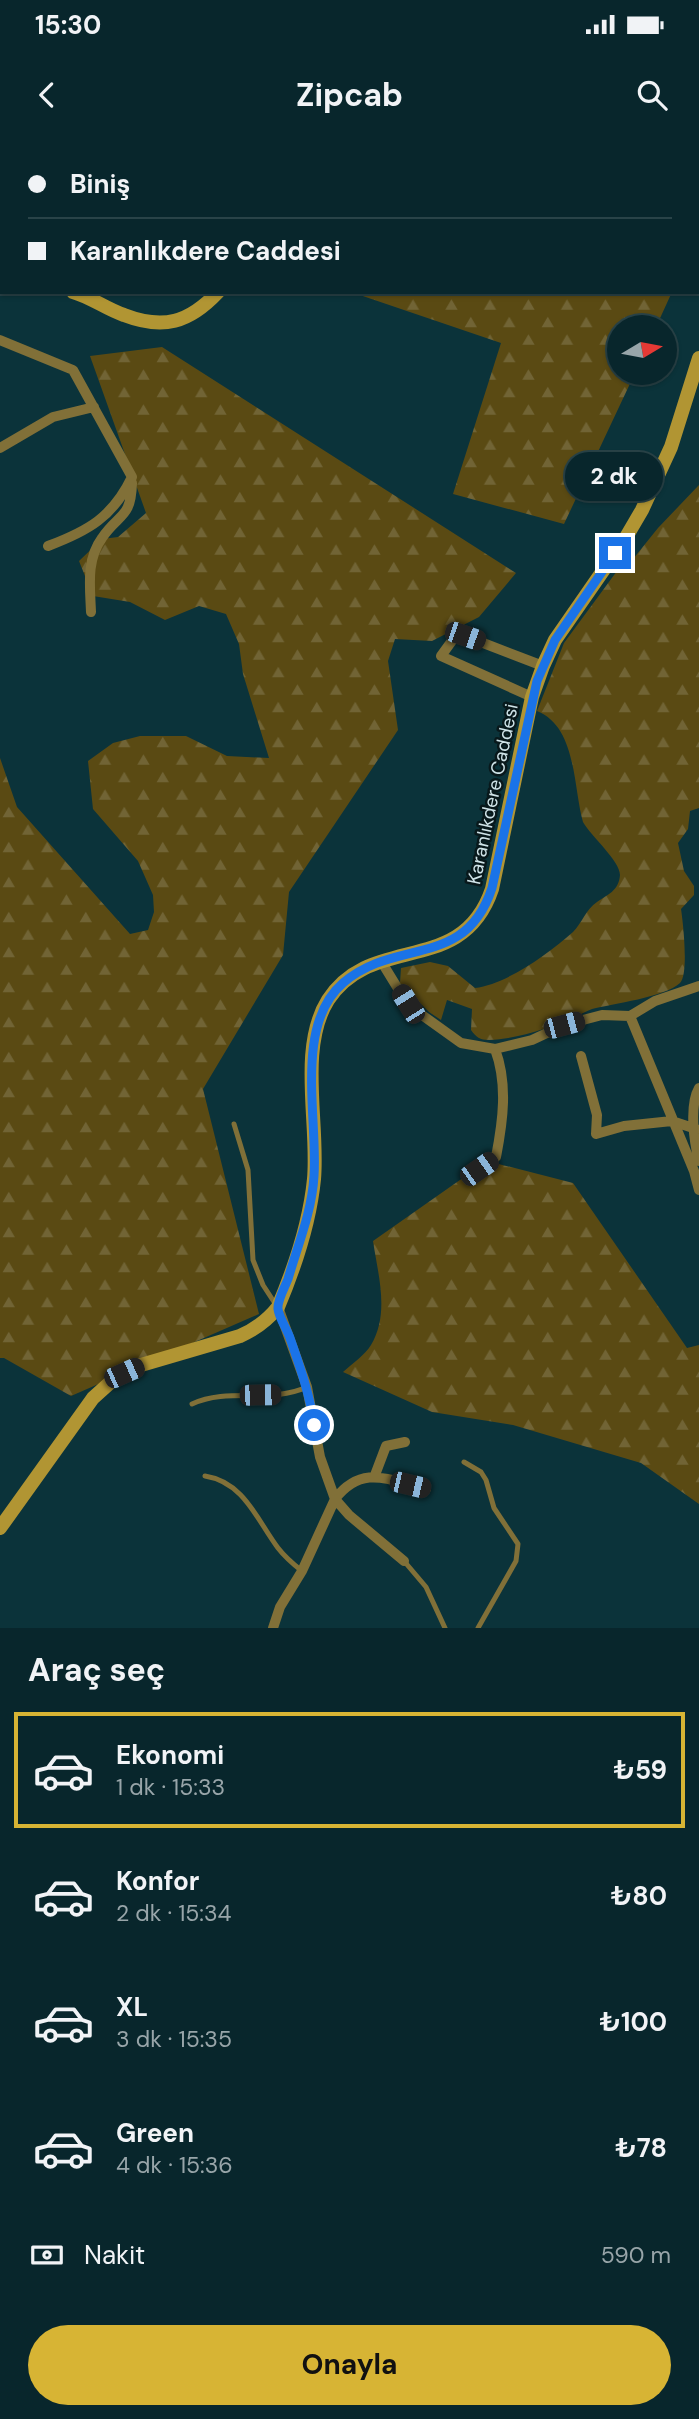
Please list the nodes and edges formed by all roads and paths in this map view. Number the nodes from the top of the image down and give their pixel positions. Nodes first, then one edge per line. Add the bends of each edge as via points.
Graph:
1 (80, 294) edge
2 (216, 294) edge
3 (0, 340) edge
4 (699, 358) edge
5 (94, 407) junction
6 (0, 448) edge
7 (132, 477) junction
8 (48, 546) dead end
9 (91, 612) dead end
10 (543, 666) junction
11 (533, 697) junction
12 (381, 961) junction
13 (699, 986) edge
14 (629, 1016) junction
15 (495, 1049) junction
16 (581, 1056) dead end
17 (699, 1088) edge
18 (671, 1121) junction
19 (234, 1124) dead end
20 (695, 1129) junction
21 (699, 1161) edge
22 (479, 1169) dead end
23 (699, 1189) edge
24 (278, 1307) junction
25 (307, 1387) junction
26 (192, 1404) dead end
27 (405, 1442) dead end
28 (464, 1462) dead end
29 (374, 1475) junction
30 (205, 1476) dead end
31 (426, 1489) dead end
32 (335, 1499) junction
33 (0, 1528) edge
34 (404, 1560) joint
35 (302, 1571) junction
36 (273, 1627) edge
37 (445, 1628) edge
38 (478, 1628) edge

1 - 2 main road via 123,315 156,324 185,319
3 - 5 street via 73,370
4 - 10 main road, Karanlıkdere Caddesi via 652,490
5 - 6 street via 52,417
5 - 7 street
7 - 8 street via 123,496 98,521 81,534
7 - 9 street via 131,503 101,538 89,565
10 - 11 main road, Karanlıkdere Caddesi
10 - 11 street via 465,636 454,638 441,656
11 - 12 main road, Karanlıkdere Caddesi via 492,888 481,916 447,944
12 - 15 street via 408,1004 461,1043
12 - 24 main road, Karanlıkdere Caddesi via 341,984 315,1032 314,1179 306,1222
13 - 14 street via 655,1001
14 - 15 street via 602,1015
14 - 18 street
15 - 22 street via 501,1065 503,1118 496,1157
16 - 18 street via 597,1115 596,1135 624,1126
17 - 20 street via 693,1103
18 - 20 street
18 - 23 street
19 - 24 lane via 248,1170 253,1260
20 - 21 street
24 - 25 street
24 - 33 main road, Karanlıkdere Caddesi via 256,1329 141,1365 113,1380 93,1398
25 - 26 lane via 279,1395 220,1395
25 - 32 street via 320,1457
27 - 29 street via 386,1446
28 - 38 lane via 485,1476 494,1508 519,1550
29 - 31 street
29 - 32 street via 342,1490
30 - 35 lane via 239,1491 279,1549
32 - 34 street
32 - 35 street
34 - 37 lane via 426,1587
35 - 36 street

